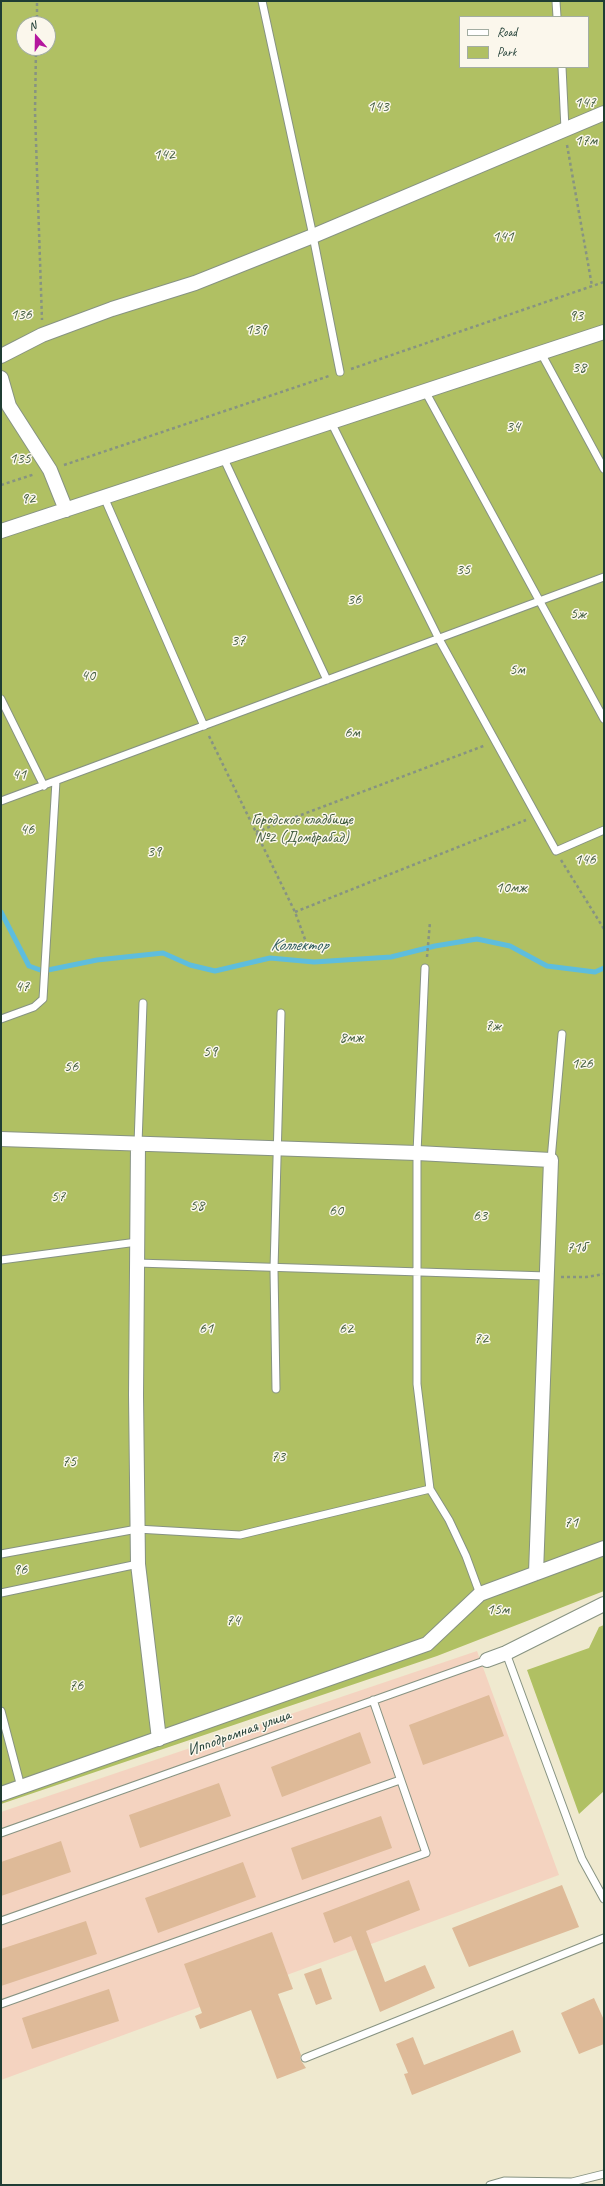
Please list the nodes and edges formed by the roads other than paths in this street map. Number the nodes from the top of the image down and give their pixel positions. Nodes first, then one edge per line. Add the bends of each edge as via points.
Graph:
1 (262, 1) edge
2 (556, 1) edge
3 (557, 16) edge
4 (562, 68) edge
5 (604, 113) edge
6 (565, 128) junction
7 (313, 236) junction
8 (604, 332) edge
9 (541, 353) junction
10 (1, 356) edge
11 (340, 372) road end
12 (1, 378) edge
13 (425, 390) junction
14 (331, 422) junction
15 (223, 458) junction
16 (604, 469) edge
17 (104, 497) junction
18 (66, 510) junction
19 (1, 531) edge
20 (604, 577) edge
21 (541, 600) junction
22 (439, 639) junction
23 (327, 680) junction
24 (1, 699) edge
25 (604, 719) edge
26 (204, 726) junction
27 (56, 781) junction
28 (44, 786) junction
29 (1, 801) edge
30 (604, 830) edge
31 (426, 968) dead end
32 (143, 1003) dead end
33 (281, 1013) dead end
34 (1, 1019) edge
35 (562, 1034) dead end
36 (1, 1140) edge
37 (138, 1144) junction
38 (276, 1149) junction
39 (417, 1153) junction
40 (551, 1160) junction
41 (137, 1242) junction
42 (1, 1260) edge
43 (138, 1263) junction
44 (274, 1269) junction
45 (416, 1274) junction
46 (546, 1276) junction
47 (276, 1389) dead end
48 (430, 1489) junction
49 (137, 1529) junction
50 (604, 1548) edge
51 (1, 1554) edge
52 (138, 1564) junction
53 (536, 1573) junction
54 (1, 1593) edge
55 (480, 1594) junction
56 (604, 1604) edge
57 (506, 1653) junction
58 (487, 1660) joint
59 (373, 1700) junction
60 (1, 1711) edge
61 (159, 1739) junction
62 (400, 1780) junction
63 (22, 1787) junction
64 (1, 1794) edge
65 (1, 1833) edge
66 (604, 1899) edge
67 (1, 1921) edge
68 (604, 1938) edge
69 (1, 2004) edge
70 (305, 2058) dead end
71 (604, 2174) edge
72 (490, 2185) edge

1 - 7 lane
2 - 3 lane
4 - 6 lane
5 - 6 street
6 - 7 street
7 - 10 street via 195,283 42,334
7 - 11 lane
8 - 9 street
9 - 13 street
9 - 16 lane
12 - 18 street via 9,406 50,470
13 - 14 street
13 - 21 lane
14 - 15 street
14 - 22 lane
15 - 17 street
15 - 23 lane
17 - 18 street
17 - 26 lane
18 - 19 street
20 - 21 lane
21 - 22 lane
21 - 25 lane
22 - 23 lane
22 - 30 lane via 556,851
23 - 26 lane
24 - 28 lane
26 - 27 lane
27 - 28 lane
27 - 34 lane via 43,999 34,1008
28 - 29 lane
31 - 39 lane
32 - 37 lane
33 - 38 lane
35 - 40 lane
36 - 37 street
37 - 38 street
37 - 41 street
38 - 39 street
38 - 44 lane
39 - 40 street
39 - 45 lane
40 - 46 street
41 - 42 lane
41 - 43 street
43 - 44 lane
43 - 49 street
44 - 45 lane
44 - 47 lane
45 - 46 lane
45 - 48 lane via 417,1384
46 - 53 street
48 - 49 lane via 240,1535
48 - 55 lane via 449,1520
49 - 51 lane
49 - 52 street
50 - 53 street
52 - 54 lane
52 - 61 street
53 - 55 street
55 - 61 street via 428,1644
56 - 57 street
57 - 58 street
57 - 66 lane via 582,1859
58 - 59 lane, Ипподромная улица
59 - 62 lane
59 - 65 lane, Ипподромная улица
60 - 63 lane
61 - 63 street
62 - 67 lane
62 - 69 lane via 426,1852
63 - 64 street
68 - 70 lane
71 - 72 lane via 572,2182 504,2180

